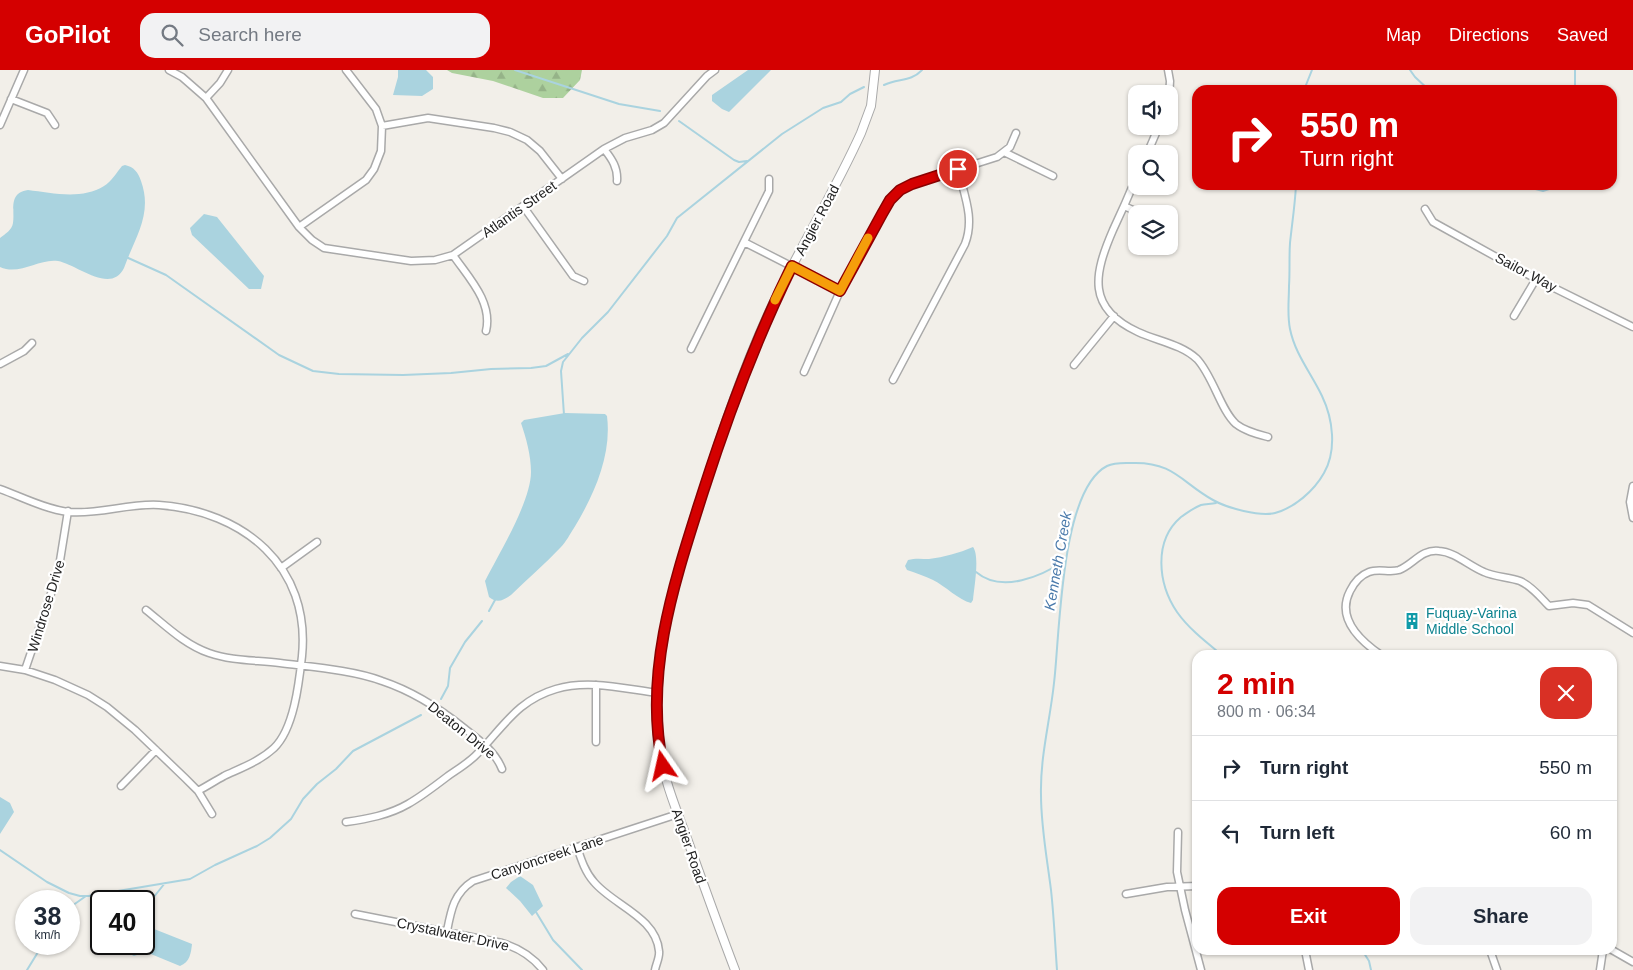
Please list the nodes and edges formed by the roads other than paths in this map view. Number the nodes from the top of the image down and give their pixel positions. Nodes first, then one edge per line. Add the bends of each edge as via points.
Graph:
1 (24, 70) edge
2 (170, 70) edge
3 (228, 70) edge
4 (346, 70) edge
5 (715, 70) edge
6 (875, 70) edge
7 (1168, 70) edge
8 (1170, 85) edge
9 (206, 98) junction
10 (11, 99) junction
11 (0, 125) edge
12 (55, 125) dead end
13 (382, 126) junction
14 (1016, 132) dead end
15 (604, 149) junction
16 (1004, 152) junction
17 (958, 169) junction
18 (1053, 176) dead end
19 (769, 179) dead end
20 (562, 180) junction
21 (617, 181) dead end
22 (1129, 195) edge
23 (523, 206) junction
24 (1124, 206) junction
25 (1128, 208) edge
26 (1425, 209) dead end
27 (299, 227) junction
28 (744, 242) junction
29 (453, 255) junction
30 (792, 266) junction
31 (1536, 278) junction
32 (584, 281) dead end
33 (840, 291) junction
34 (1114, 316) junction
35 (1514, 316) dead end
36 (1633, 327) edge
37 (486, 330) dead end
38 (32, 343) dead end
39 (691, 349) dead end
40 (0, 364) edge
41 (1074, 365) dead end
42 (804, 372) dead end
43 (893, 380) dead end
44 (1268, 437) dead end
45 (1633, 486) edge
46 (0, 489) edge
47 (68, 512) junction
48 (1633, 518) edge
49 (317, 542) dead end
50 (281, 568) junction
51 (146, 610) dead end
52 (1633, 633) edge
53 (1374, 650) edge
54 (0, 666) edge
55 (300, 666) junction
56 (25, 670) junction
57 (596, 685) junction
58 (658, 693) junction
59 (596, 742) dead end
60 (485, 745) junction
61 (156, 750) junction
62 (502, 769) dead end
63 (121, 786) dead end
64 (198, 791) junction
65 (212, 814) dead end
66 (678, 814) junction
67 (346, 822) dead end
68 (1178, 832) dead end
69 (577, 847) junction
70 (1192, 886) edge
71 (1180, 887) junction
72 (1126, 894) dead end
73 (355, 914) dead end
74 (446, 931) junction
75 (1192, 934) edge
76 (1617, 953) edge
77 (1197, 955) edge
78 (1306, 955) edge
79 (1493, 955) edge
80 (1602, 955) edge
81 (1633, 962) edge
82 (543, 970) edge
83 (655, 970) edge
84 (736, 970) edge
85 (1201, 970) edge
86 (1310, 970) edge
87 (1497, 970) edge
88 (1600, 970) edge

1 - 10 street
2 - 9 street, Atlantis Street via 182,76
3 - 9 street
4 - 13 street via 376,109
5 - 15 street, Atlantis Street via 664,123
6 - 30 street, Angier Road via 873,94 864,126
7 - 8 street
9 - 27 street, Atlantis Street
10 - 11 street
10 - 12 street via 47,113
13 - 20 street via 428,118 510,132 540,151
13 - 27 street via 381,151 366,180
14 - 16 street via 1010,147
15 - 20 street, Atlantis Street
15 - 21 street via 616,166
16 - 17 street via 998,157
16 - 18 street
17 - 33 street via 912,184 895,195
17 - 43 street via 970,220 969,233
19 - 28 street via 769,191
20 - 23 street, Atlantis Street
22 - 24 street
23 - 29 street, Atlantis Street
23 - 32 street via 573,276
24 - 25 street
24 - 34 street via 1100,262 1097,281 1101,298
26 - 31 street, Sailor Way via 1433,222
27 - 29 street, Atlantis Street via 324,248 411,261
28 - 30 street
28 - 39 street
29 - 37 street via 487,310
30 - 33 street
30 - 58 street, Angier Road via 745,370 688,538 664,628
31 - 35 street
31 - 36 street, Sailor Way
33 - 42 street
34 - 41 street
34 - 44 street via 1134,330 1191,354 1203,366 1228,415 1253,432
38 - 40 street
45 - 48 street via 1630,502
46 - 47 street
47 - 50 street via 157,505 202,512 247,533
47 - 56 street, Windrose Drive via 58,574
49 - 50 street
50 - 55 street via 296,598 301,620 303,646
51 - 55 street, Deaton Drive via 182,639 207,653 224,658
52 - 53 street via 1588,605 1549,606 1521,582 1485,573 1438,550 1420,555 1399,570 1374,570 1354,584 1346,599 1345,612 1352,629
54 - 56 street
55 - 60 street, Deaton Drive via 369,676 396,686 437,707
55 - 64 street via 290,721 281,740 267,753
56 - 61 street via 88,695 122,719
57 - 58 street
57 - 59 street
57 - 60 street via 574,685 540,695 510,716
58 - 66 street, Angier Road via 660,752
60 - 62 street, Deaton Drive
60 - 67 street via 468,762 407,805 364,820
61 - 63 street
61 - 64 street
64 - 65 street
66 - 69 street, Canyoncreek Lane
66 - 84 street, Angier Road
68 - 71 street
69 - 74 street, Canyoncreek Lane via 466,886 453,904
69 - 83 street via 593,881 635,914 652,933 659,951
70 - 71 street
71 - 72 street
71 - 75 street
73 - 74 street, Crystalwater Drive
74 - 82 street, Crystalwater Drive via 515,946
76 - 81 street
77 - 85 street
78 - 86 street
79 - 87 street
80 - 88 street

